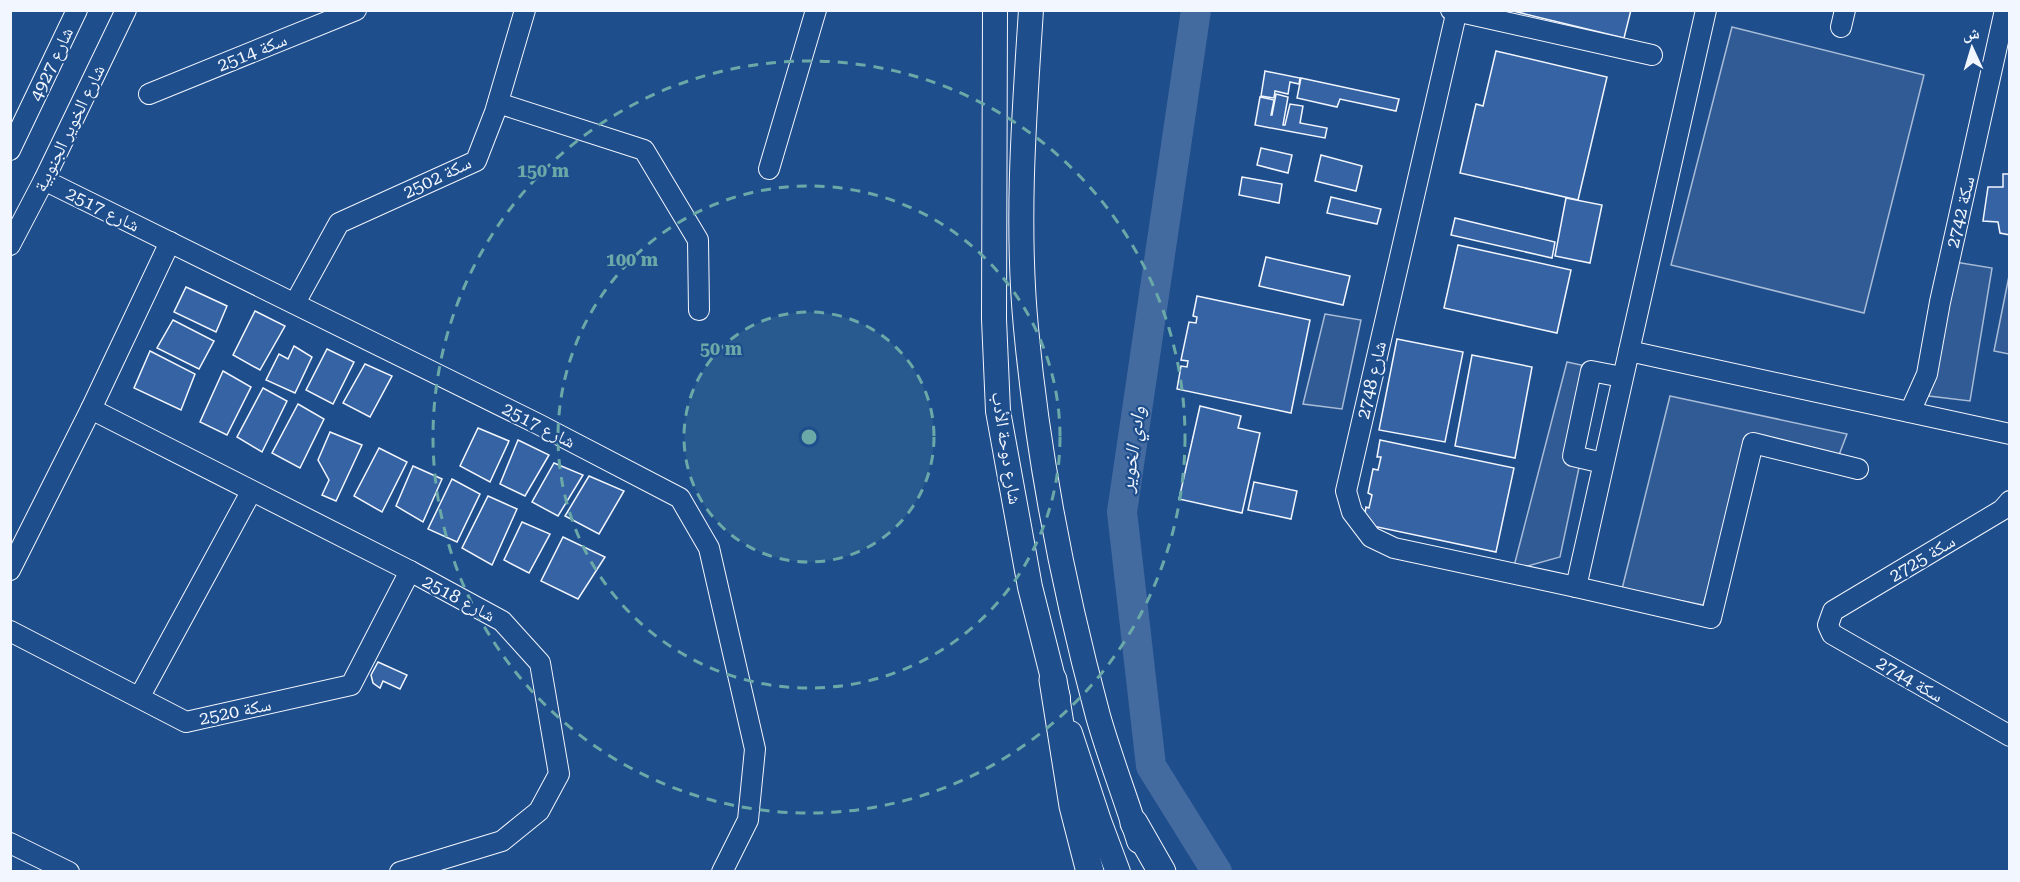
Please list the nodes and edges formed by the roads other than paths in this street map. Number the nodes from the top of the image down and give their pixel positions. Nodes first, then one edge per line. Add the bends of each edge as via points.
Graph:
1 (77, 10) edge
2 (126, 10) edge
3 (356, 10) edge
4 (525, 10) edge
5 (816, 10) edge
6 (995, 10) edge
7 (1031, 10) edge
8 (1706, 10) edge
9 (2005, 10) edge
10 (1455, 11) edge
11 (1652, 55) dead end
12 (149, 94) dead end
13 (498, 103) junction
14 (10, 150) edge
15 (769, 169) dead end
16 (44, 180) junction
17 (170, 242) junction
18 (10, 244) edge
19 (295, 303) junction
20 (699, 310) dead end
21 (1629, 351) junction
22 (1622, 377) junction
23 (91, 409) junction
24 (1910, 412) junction
25 (2010, 434) edge
26 (1603, 463) junction
27 (1858, 469) dead end
28 (251, 492) junction
29 (2007, 510) edge
30 (10, 570) edge
31 (410, 571) junction
32 (1576, 587) junction
33 (1833, 611) joint
34 (10, 631) edge
35 (1053, 680) junction
36 (140, 696) junction
37 (2010, 736) edge
38 (1134, 823) junction
39 (10, 843) edge
40 (69, 872) edge
41 (400, 872) edge
42 (722, 872) edge
43 (1090, 872) edge
44 (1118, 872) edge
45 (1149, 872) edge
46 (1162, 872) edge

1 - 14 street, شارع 4927
2 - 16 street, شارع الخوير الجنوبية
3 - 12 street, سكة 2514
4 - 13 street, 2502 سكة
5 - 15 street
6 - 35 main road, شارع دوحة الأدب via 994,319 998,411 1030,587
7 - 38 main road, شارع دوحة الأدب via 1022,252 1034,399 1062,561 1082,647 1099,717
8 - 21 street
9 - 24 street, سكة 2742 via 1927,374
10 - 11 street
10 - 32 street, شارع 2748 via 1346,490 1352,512 1371,537 1394,548
13 - 19 street, 2502 سكة via 476,161 339,223
13 - 20 street via 644,150 698,240
16 - 17 street, 2517 شارع
16 - 18 street, شارع الخوير الجنوبية
17 - 19 street, 2517 شارع
17 - 23 street
19 - 42 street, 2517 شارع via 680,498 709,548 755,749 748,820
21 - 22 street
21 - 24 street
22 - 26 street
22 - 26 street via 1591,371 1573,456
23 - 28 street, 2518 شارع
23 - 30 street
24 - 25 street
26 - 32 street
27 - 32 street, شارع 2748 via 1753,443 1711,618
28 - 31 street, 2518 شارع
28 - 36 street
29 - 33 street, سكة 2725
31 - 36 street, سكة 2520 via 351,685 186,722
31 - 41 street, 2518 شارع via 502,621 540,663 559,774 539,811 502,841
33 - 37 street, سكة 2744 via 1828,620 1832,634
34 - 36 street, سكة 2520
35 - 43 highway via 1073,806
35 - 44 main road, شارع دوحة الأدب
38 - 45 main road, شارع دوحة الأدب
38 - 46 highway
39 - 40 street

